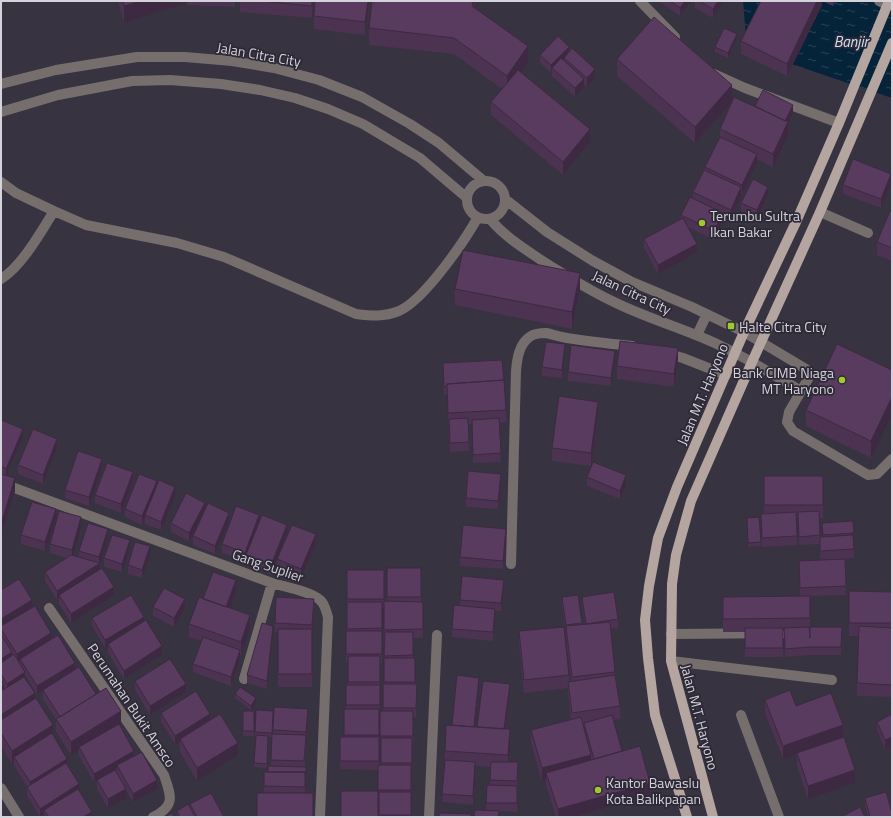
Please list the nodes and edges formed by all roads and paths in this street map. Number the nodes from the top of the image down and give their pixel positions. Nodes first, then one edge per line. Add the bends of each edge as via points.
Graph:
1 (640, 1) edge
2 (885, 2) edge
3 (892, 43) edge
4 (682, 44) edge
5 (707, 69) edge
6 (1, 84) edge
7 (1, 112) edge
8 (839, 123) junction
9 (484, 181) junction
10 (1, 182) edge
11 (467, 198) junction
12 (505, 199) junction
13 (54, 211) junction
14 (820, 212) junction
15 (478, 217) junction
16 (490, 218) junction
17 (868, 233) dead end
18 (1, 278) edge
19 (707, 314) junction
20 (744, 332) junction
21 (697, 335) junction
22 (762, 342) junction
23 (645, 348) edge
24 (660, 352) edge
25 (735, 353) junction
26 (752, 362) junction
27 (726, 375) junction
28 (801, 391) junction
29 (892, 459) edge
30 (1, 482) edge
31 (511, 564) dead end
32 (272, 584) junction
33 (49, 608) dead end
34 (808, 633) edge
35 (672, 634) junction
36 (437, 635) dead end
37 (671, 661) junction
38 (244, 680) dead end
39 (832, 680) dead end
40 (741, 715) dead end
41 (1, 788) edge
42 (711, 816) edge
43 (19, 817) edge
44 (153, 817) edge
45 (320, 817) edge
46 (429, 817) edge
47 (687, 817) edge
48 (779, 817) edge

1 - 4 street
2 - 8 main road, Jalan M.T. Haryono
3 - 14 main road, Jalan M.T. Haryono
5 - 8 street via 745,88
6 - 9 street, Jalan Citra City via 56,70 137,57 185,57 274,68 320,80 362,97 439,142
7 - 11 street via 58,95 132,82 170,80 260,90 296,98 363,124 420,158
8 - 20 main road, Jalan M.T. Haryono
9 - 11 street via 472,187
9 - 12 street via 497,184
10 - 13 street via 16,193
11 - 15 street via 470,212
12 - 16 street via 504,208
12 - 19 street, Jalan Citra City via 547,232 593,261 630,282
13 - 15 street via 86,225 177,243 224,256 356,314 379,317 399,310 413,301 431,283
13 - 18 street via 34,243 8,274
14 - 17 street
14 - 22 main road, Jalan M.T. Haryono
15 - 16 street
16 - 21 street, Jalan Citra City via 514,242 609,300
19 - 20 street, Jalan Citra City
19 - 21 street
20 - 22 street, Jalan Citra City
20 - 25 main road, Jalan M.T. Haryono
21 - 25 street, Jalan Citra City
22 - 26 main road, Jalan M.T. Haryono
22 - 28 street, Jalan Citra City via 801,365 808,372 808,379
23 - 31 street via 546,333 532,335 523,343 519,351 516,372
24 - 27 street
25 - 26 street, Jalan Citra City
25 - 27 main road, Jalan M.T. Haryono
26 - 28 street, Jalan Citra City
26 - 35 main road, Jalan M.T. Haryono via 691,501 676,555 672,584
27 - 47 main road, Jalan M.T. Haryono via 677,487 658,538 648,586 645,620 655,715
28 - 29 street via 789,412 787,422 793,431 868,475 877,474
30 - 32 street, Gang Suplier
32 - 38 street
32 - 45 street, Gang Suplier via 310,594 320,600 328,617
33 - 44 street, Perumahan Bukit Amsco via 164,775 169,803 166,809
34 - 35 street
35 - 37 main road, Jalan M.T. Haryono
36 - 46 street
37 - 39 street
37 - 42 main road, Jalan M.T. Haryono
40 - 48 street
41 - 43 street

